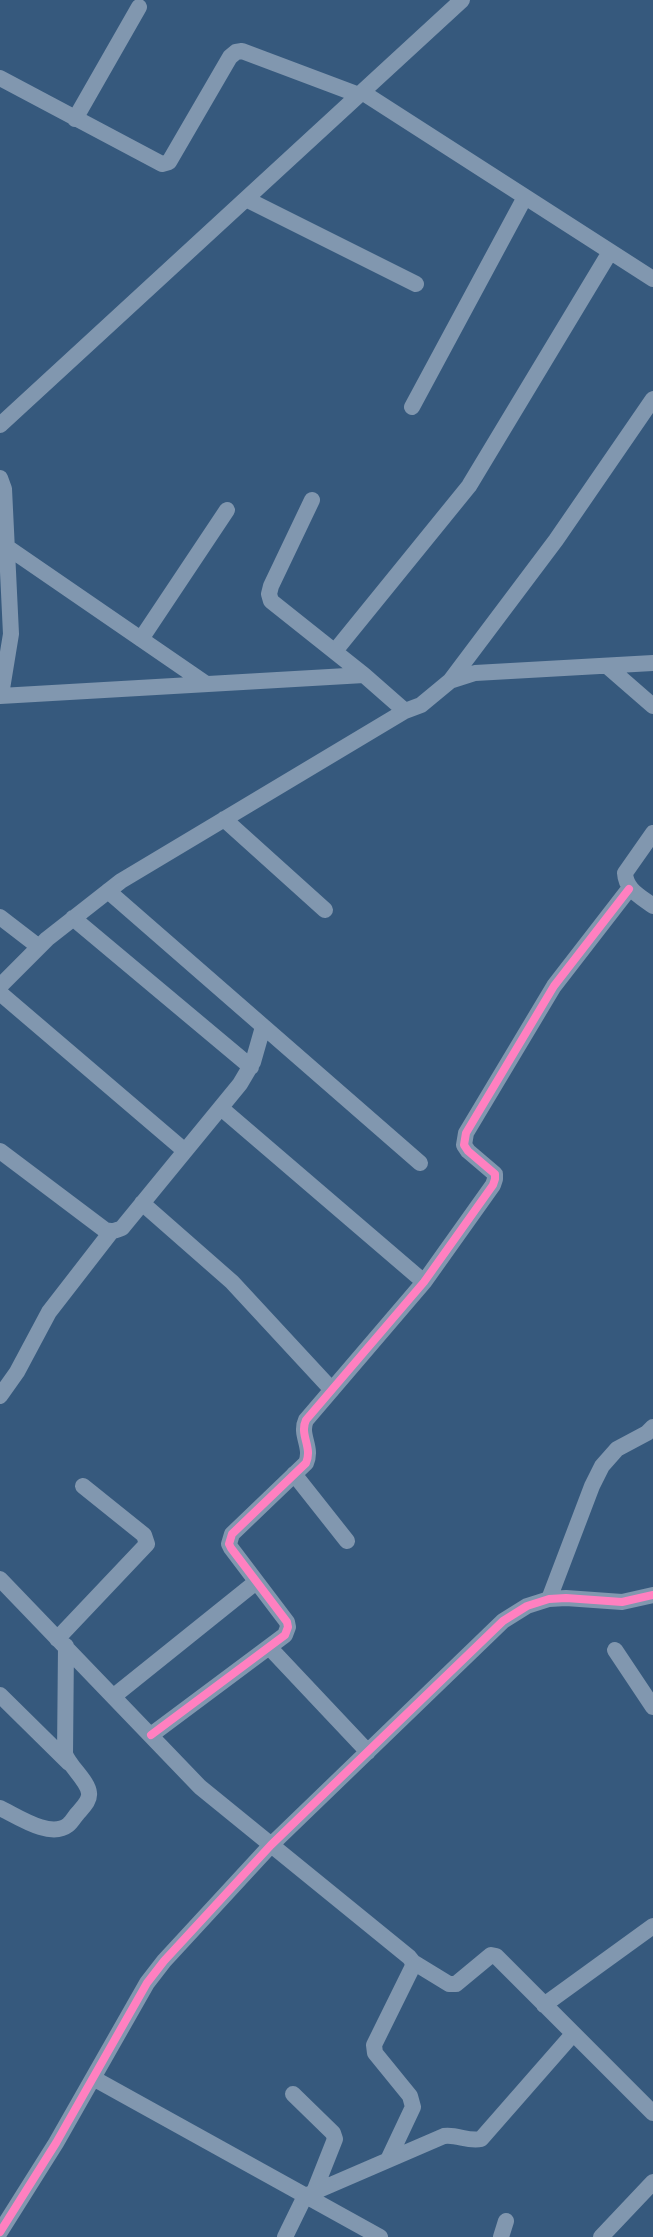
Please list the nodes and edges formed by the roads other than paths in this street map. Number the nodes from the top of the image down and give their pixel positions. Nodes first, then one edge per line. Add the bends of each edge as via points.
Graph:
1 (462, 0) edge
2 (139, 7) dead end
3 (0, 78) edge
4 (360, 93) junction
5 (75, 120) junction
6 (525, 197) junction
7 (246, 199) junction
8 (610, 252) junction
9 (653, 279) edge
10 (416, 284) dead end
11 (653, 399) edge
12 (412, 407) dead end
13 (0, 425) edge
14 (0, 478) edge
15 (312, 500) dead end
16 (227, 510) dead end
17 (7, 547) junction
18 (141, 639) junction
19 (335, 651) junction
20 (653, 663) edge
21 (607, 666) junction
22 (364, 675) junction
23 (450, 681) junction
24 (205, 683) junction
25 (0, 696) edge
26 (653, 706) edge
27 (405, 711) junction
28 (224, 819) junction
29 (653, 833) edge
30 (629, 889) junction
31 (108, 891) junction
32 (653, 906) edge
33 (326, 910) dead end
34 (0, 917) edge
35 (73, 918) junction
36 (39, 947) junction
37 (0, 986) edge
38 (0, 993) edge
39 (263, 1027) junction
40 (251, 1067) junction
41 (220, 1108) junction
42 (0, 1151) edge
43 (185, 1151) junction
44 (420, 1163) dead end
45 (142, 1203) junction
46 (111, 1232) junction
47 (424, 1282) junction
48 (332, 1390) junction
49 (0, 1396) edge
50 (653, 1427) edge
51 (294, 1474) junction
52 (83, 1486) dead end
53 (347, 1540) dead end
54 (0, 1579) edge
55 (256, 1582) junction
56 (653, 1594) edge
57 (549, 1599) junction
58 (62, 1642) junction
59 (269, 1647) junction
60 (615, 1650) dead end
61 (0, 1695) edge
62 (114, 1696) junction
63 (653, 1707) edge
64 (151, 1735) junction
65 (368, 1752) junction
66 (69, 1763) junction
67 (0, 1808) edge
68 (271, 1845) junction
69 (653, 1927) edge
70 (413, 1962) junction
71 (544, 2005) junction
72 (573, 2034) junction
73 (93, 2078) junction
74 (293, 2094) dead end
75 (653, 2113) edge
76 (388, 2160) junction
77 (653, 2182) edge
78 (309, 2194) junction
79 (1, 2228) edge
80 (285, 2237) edge
81 (380, 2237) edge
82 (602, 2237) edge

1 - 4 street
2 - 5 street
3 - 5 street
4 - 5 street via 242,51 230,57 166,164 156,163
4 - 6 street
4 - 7 street
6 - 8 street
6 - 12 street
7 - 10 street
7 - 13 street
8 - 9 street
8 - 19 street via 469,486
11 - 23 street via 556,540
14 - 17 street via 4,489
15 - 19 street via 269,594 271,601
16 - 18 street
17 - 18 street
17 - 25 street via 11,634
18 - 24 street
19 - 22 street
20 - 21 street
21 - 23 street via 475,673
21 - 26 street
22 - 24 street
22 - 27 street
23 - 27 street via 420,705
24 - 25 street
27 - 28 street
28 - 31 street
28 - 33 street
29 - 30 street via 625,873
30 - 32 street
30 - 47 street via 554,986 466,1133 464,1144 468,1151 490,1168 496,1179
31 - 35 street
31 - 39 street
34 - 36 street
35 - 36 street
35 - 40 street
36 - 37 street
38 - 43 street
39 - 40 street
39 - 44 street
40 - 41 street
41 - 43 street
41 - 47 street
42 - 46 street
43 - 45 street
45 - 46 street via 122,1228
45 - 48 street via 232,1282
46 - 49 street via 49,1312 17,1372
47 - 48 street
48 - 51 street via 304,1426 309,1457
50 - 57 street via 617,1449 602,1466
51 - 53 street
51 - 55 street via 229,1539 231,1548
52 - 58 street via 144,1535 147,1544
54 - 58 street
55 - 59 street via 287,1622 285,1635
55 - 62 street
56 - 57 street via 622,1602
57 - 65 street via 527,1606 503,1622
58 - 62 street
58 - 66 street via 65,1754
59 - 64 street
59 - 65 street
60 - 63 street
61 - 66 street
62 - 64 street
64 - 68 street via 213,1799
65 - 68 street
66 - 67 street via 87,1785 89,1794 86,1803 68,1825 56,1830 45,1828
68 - 70 street
68 - 73 street via 158,1968
69 - 71 street
70 - 71 street via 450,1984 456,1984 483,1960 496,1956
70 - 76 street via 374,2045 375,2053 410,2096 413,2107
71 - 72 street
72 - 75 street
72 - 76 street via 481,2139 444,2136
73 - 78 street
73 - 79 street
74 - 78 street via 333,2133 335,2139
76 - 78 street
77 - 82 street
78 - 80 street
78 - 81 street

